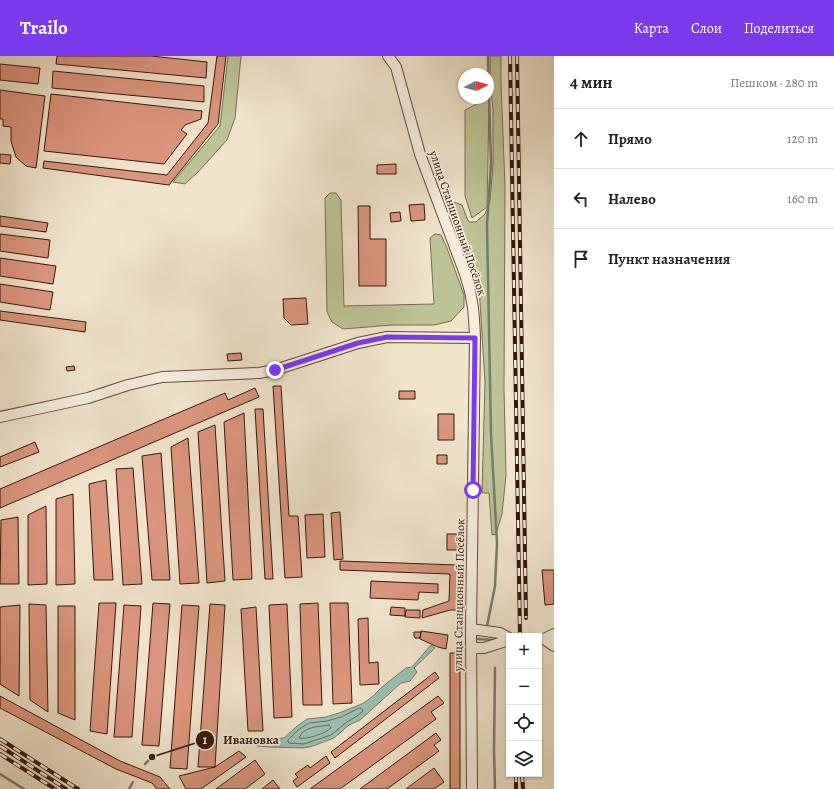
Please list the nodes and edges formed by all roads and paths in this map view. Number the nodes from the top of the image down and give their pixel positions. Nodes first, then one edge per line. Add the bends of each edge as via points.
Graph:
1 (388, 56) edge
2 (475, 338) junction
3 (0, 417) edge
4 (470, 629) junction
5 (554, 634) edge
6 (506, 637) edge
7 (506, 640) edge
8 (554, 646) edge
9 (471, 648) junction
10 (472, 789) edge

1 - 2 street, улица Станционный Посёлок via 396,67 420,154 471,292
2 - 3 street via 387,337 358,343 275,370 259,373 162,377 88,398
2 - 4 street, улица Станционный Посёлок
4 - 6 street via 500,633
4 - 9 street, улица Станционный Посёлок
5 - 8 street via 544,639
7 - 9 street via 484,648
9 - 10 street, улица Станционный Посёлок

